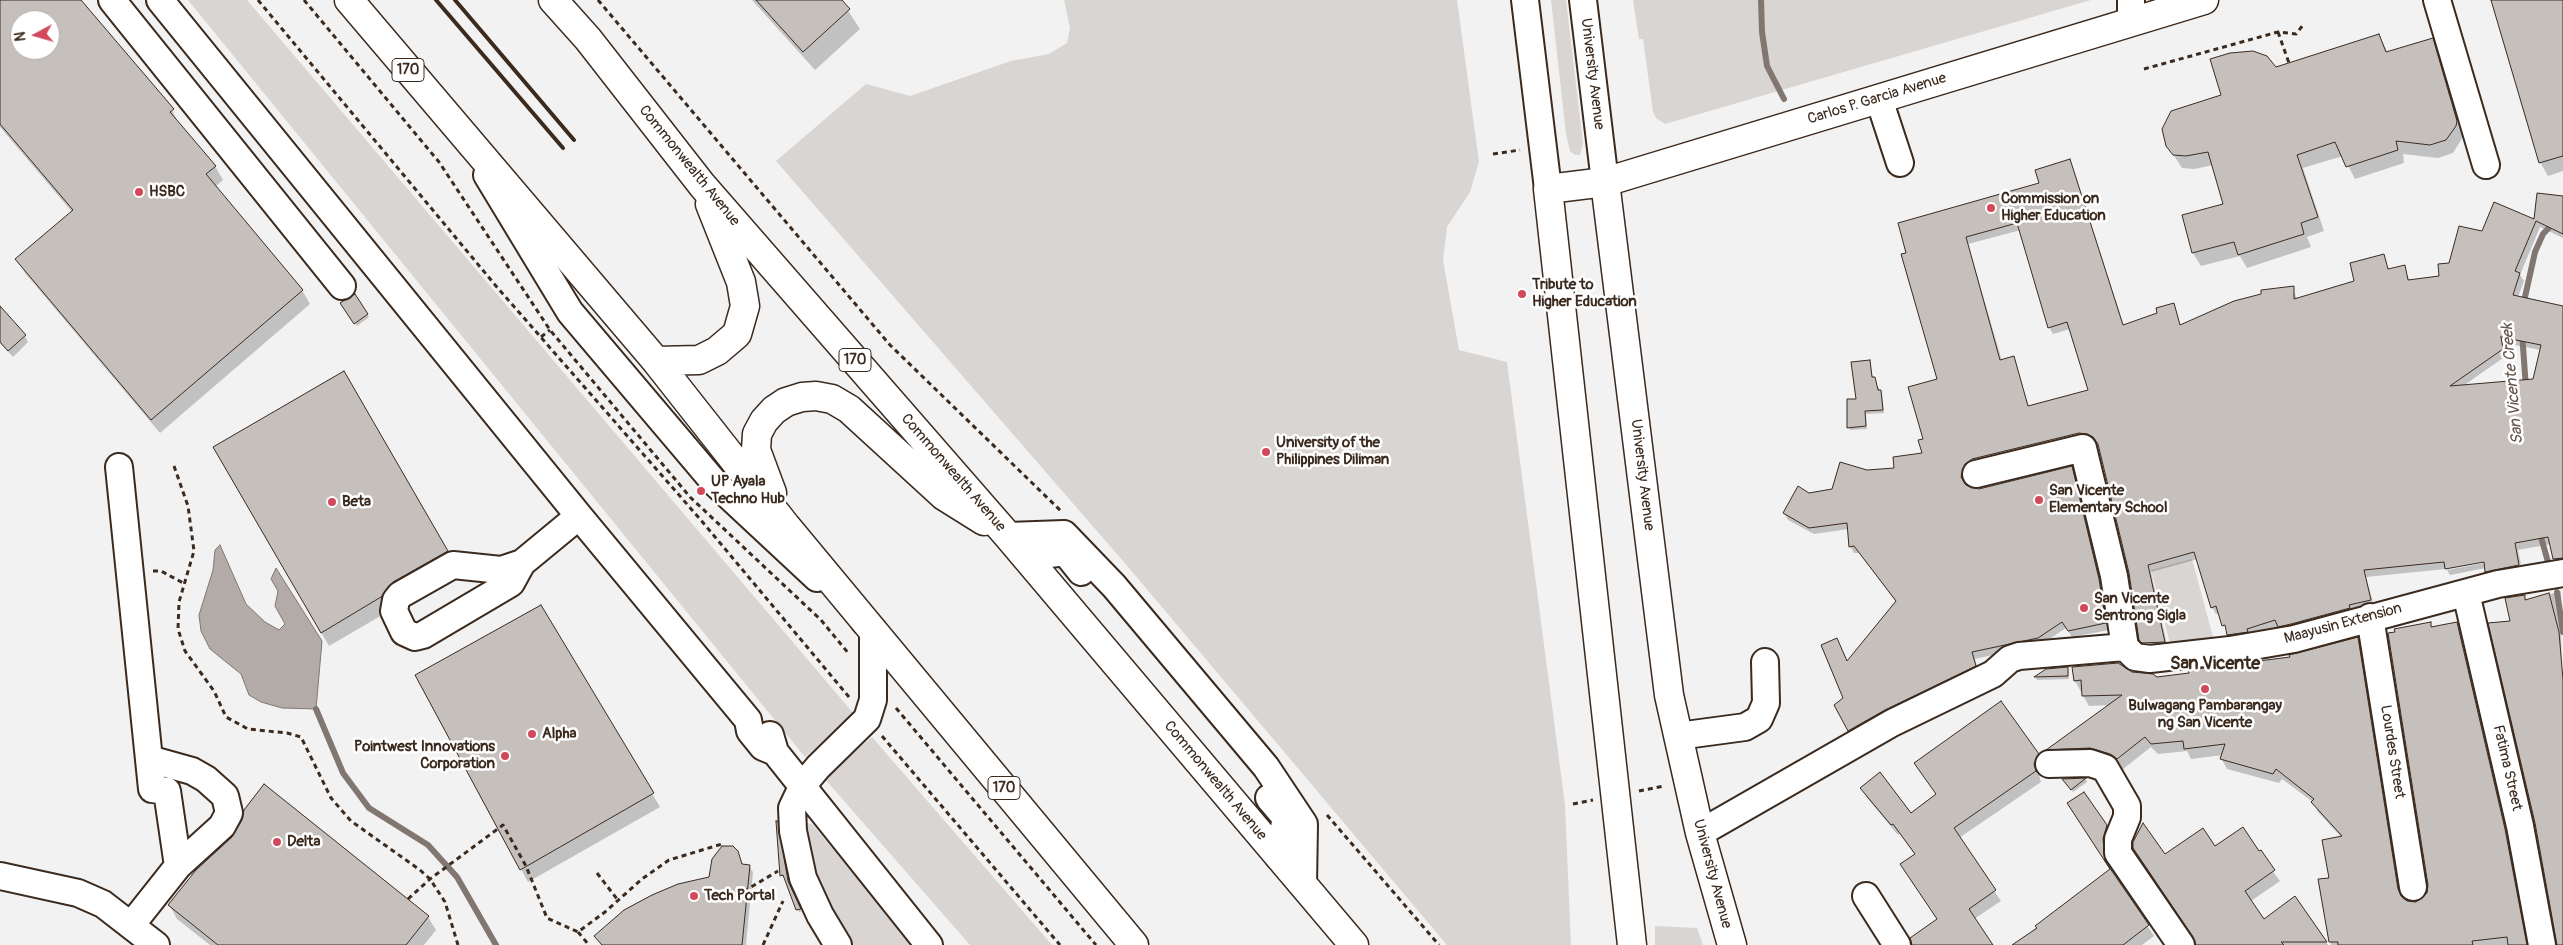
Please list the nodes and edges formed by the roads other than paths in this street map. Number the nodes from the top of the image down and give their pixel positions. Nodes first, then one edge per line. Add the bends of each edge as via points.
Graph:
1 (112, 0) edge
2 (160, 0) edge
3 (349, 0) edge
4 (553, 0) edge
5 (1525, 0) edge
6 (1583, 0) edge
7 (2204, 0) edge
8 (2437, 0) edge
9 (2131, 11) edge
10 (1879, 99) junction
11 (466, 140) junction
12 (1900, 163) dead end
13 (2486, 165) dead end
14 (1605, 182) junction
15 (702, 185) junction
16 (1548, 189) junction
17 (342, 286) dead end
18 (656, 361) junction
19 (119, 467) dead end
20 (1976, 474) dead end
21 (579, 516) junction
22 (786, 526) junction
23 (1008, 536) junction
24 (522, 562) dead end
25 (2563, 573) edge
26 (2466, 593) junction
27 (2370, 617) junction
28 (873, 630) junction
29 (2125, 647) junction
30 (1765, 662) dead end
31 (1678, 736) junction
32 (150, 759) junction
33 (2049, 764) dead end
34 (803, 785) junction
35 (1700, 833) junction
36 (178, 866) junction
37 (0, 876) edge
38 (1303, 885) junction
39 (2413, 887) dead end
40 (1866, 896) dead end
41 (132, 924) junction
42 (156, 945) edge
43 (838, 945) edge
44 (929, 945) edge
45 (1134, 945) edge
46 (1354, 945) edge
47 (1632, 945) edge
48 (1732, 945) edge
49 (1897, 945) edge
50 (2181, 945) edge
51 (2542, 945) edge

1 - 17 street
2 - 21 street
3 - 11 main road, 170
4 - 15 main road, Commonwealth Avenue / 170 via 588,39
5 - 16 street
6 - 14 street, University Avenue
7 - 9 main road, Carlos P. Garcia Avenue
8 - 13 street
9 - 10 main road, Carlos P. Garcia Avenue
10 - 12 street
10 - 14 main road, Carlos P. Garcia Avenue
11 - 18 main road, 170
11 - 28 street via 560,323 701,491
14 - 16 main road, Carlos P. Garcia Avenue
14 - 31 main road, University Avenue via 1669,695
15 - 18 main road via 741,282 745,306 737,334 717,351 699,360
15 - 23 main road, Commonwealth Avenue / 170
16 - 47 main road
18 - 22 main road, 170
19 - 32 street
20 - 29 street via 2083,448 2114,576
21 - 24 street
21 - 34 street via 748,720 750,731 763,747 776,752
22 - 23 main road via 760,465 756,450 757,434 764,421 786,402 816,396 832,399 849,409 944,496
22 - 28 main road, 170
23 - 38 main road, Commonwealth Avenue / 170
23 - 38 street via 1064,534 1114,586 1266,768 1304,824
25 - 26 street, Maayusin Extension
26 - 27 street, Maayusin Extension
26 - 51 street, Fatima Street via 2520,826
27 - 29 street, Maayusin Extension via 2294,639 2230,650 2150,658 2135,657
27 - 39 street, Lourdes Street
28 - 34 street via 874,691 867,719
28 - 45 main road, 170
29 - 35 street via 2019,656 1892,723
30 - 31 street via 1766,703 1759,720 1745,728
31 - 35 main road, University Avenue
32 - 36 street via 152,789 167,791
32 - 36 street via 192,771 225,796 228,812 222,826
33 - 50 street via 2090,763 2105,768 2127,806 2127,817 2118,839 2118,853
34 - 43 street via 792,808 798,860 820,915
34 - 44 street
35 - 48 main road, University Avenue
36 - 41 street
37 - 41 street via 78,893 103,904
38 - 46 main road, Commonwealth Avenue / 170
40 - 49 street
41 - 42 street

